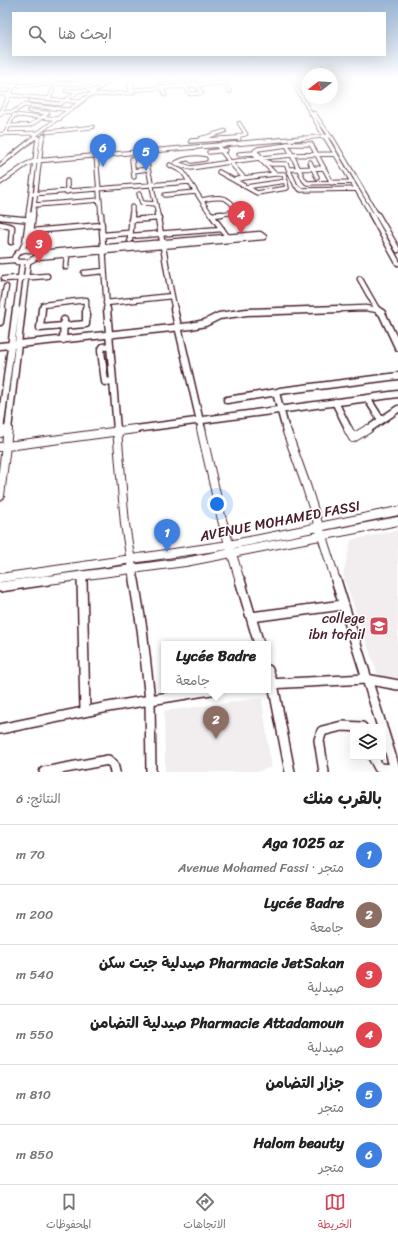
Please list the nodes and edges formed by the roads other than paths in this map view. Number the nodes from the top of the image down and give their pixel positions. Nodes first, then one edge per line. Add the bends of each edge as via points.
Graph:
1 (13, 115) edge
2 (23, 115) edge
3 (64, 115) edge
4 (311, 115) edge
5 (315, 115) edge
6 (44, 117) junction
7 (60, 119) junction
8 (239, 123) dead end
9 (9, 126) junction
10 (93, 127) dead end
11 (46, 131) junction
12 (225, 131) dead end
13 (5, 134) junction
14 (0, 136) edge
15 (36, 136) junction
16 (325, 136) junction
17 (330, 136) junction
18 (239, 138) junction
19 (283, 139) junction
20 (191, 141) junction
21 (269, 141) junction
22 (28, 143) junction
23 (243, 143) junction
24 (37, 144) junction
25 (217, 145) junction
26 (287, 145) junction
27 (274, 146) junction
28 (190, 148) junction
29 (226, 150) dead end
30 (220, 151) junction
31 (148, 152) junction
32 (209, 152) dead end
33 (239, 154) dead end
34 (317, 154) junction
35 (336, 154) junction
36 (96, 155) junction
37 (292, 155) junction
38 (68, 158) junction
39 (260, 158) junction
40 (132, 159) dead end
41 (189, 159) dead end
42 (0, 160) edge
43 (5, 161) junction
44 (37, 161) junction
45 (230, 162) junction
46 (310, 162) dead end
47 (0, 165) edge
48 (170, 165) dead end
49 (68, 166) dead end
50 (313, 168) junction
51 (324, 168) junction
52 (148, 169) junction
53 (299, 169) junction
54 (288, 170) junction
55 (133, 171) junction
56 (219, 172) dead end
57 (275, 174) junction
58 (134, 177) dead end
59 (317, 177) dead end
60 (244, 178) junction
61 (234, 180) junction
62 (67, 181) dead end
63 (189, 182) junction
64 (286, 182) junction
65 (353, 182) junction
66 (332, 183) junction
67 (0, 184) edge
68 (151, 185) junction
69 (246, 187) junction
70 (99, 189) junction
71 (358, 189) junction
72 (67, 192) junction
73 (195, 192) junction
74 (34, 194) junction
75 (139, 194) dead end
76 (165, 195) dead end
77 (100, 200) junction
78 (201, 200) junction
79 (156, 204) junction
80 (35, 205) junction
81 (132, 207) dead end
82 (212, 215) junction
83 (0, 217) edge
84 (159, 218) junction
85 (31, 219) junction
86 (131, 220) junction
87 (0, 224) edge
88 (102, 225) junction
89 (222, 228) junction
90 (32, 230) junction
91 (162, 233) junction
92 (129, 234) junction
93 (103, 235) junction
94 (229, 239) junction
95 (11, 242) dead end
96 (164, 244) junction
97 (130, 245) junction
98 (33, 250) junction
99 (104, 250) junction
100 (398, 250) edge
101 (21, 251) junction
102 (38, 255) junction
103 (67, 255) junction
104 (0, 257) edge
105 (14, 258) junction
106 (0, 261) edge
107 (25, 262) junction
108 (398, 263) edge
109 (66, 267) dead end
110 (104, 271) junction
111 (84, 273) dead end
112 (48, 276) dead end
113 (4, 279) dead end
114 (23, 279) junction
115 (360, 279) dead end
116 (6, 287) dead end
117 (172, 296) junction
118 (2, 299) edge
119 (106, 303) junction
120 (377, 309) junction
121 (64, 320) dead end
122 (0, 322) edge
123 (64, 327) junction
124 (179, 327) junction
125 (108, 335) junction
126 (63, 340) junction
127 (18, 344) junction
128 (11, 345) junction
129 (0, 346) edge
130 (109, 346) junction
131 (398, 347) edge
132 (398, 376) edge
133 (113, 381) junction
134 (278, 392) junction
135 (398, 394) edge
136 (367, 398) junction
137 (227, 400) dead end
138 (335, 402) junction
139 (280, 409) junction
140 (398, 409) edge
141 (381, 420) junction
142 (200, 421) junction
143 (118, 432) junction
144 (0, 433) edge
145 (3, 447) edge
146 (0, 496) edge
147 (398, 511) edge
148 (398, 521) edge
149 (319, 526) junction
150 (322, 537) junction
151 (230, 545) junction
152 (232, 554) junction
153 (130, 559) junction
154 (132, 569) junction
155 (82, 575) junction
156 (0, 578) edge
157 (0, 587) edge
158 (343, 605) junction
159 (251, 617) junction
160 (258, 641) edge
161 (366, 679) junction
162 (271, 684) edge
163 (398, 685) edge
164 (193, 693) edge
165 (150, 700) junction
166 (85, 711) junction
167 (382, 724) edge
168 (350, 727) edge
169 (0, 729) edge
170 (386, 738) edge
171 (375, 760) edge
172 (60, 770) edge
173 (395, 770) edge
174 (44, 772) edge
175 (115, 772) edge
176 (151, 772) edge
177 (290, 772) edge
178 (324, 772) edge

1 - 9 street
2 - 6 street
3 - 7 street
4 - 16 street
5 - 17 street
6 - 7 street
6 - 9 street via 31,125
7 - 11 street
8 - 18 street via 246,134 238,136
9 - 13 street
10 - 11 street
11 - 15 street
11 - 44 street
12 - 20 street
13 - 14 street
13 - 15 street
14 - 15 street
15 - 22 street
15 - 24 street
16 - 17 street
16 - 19 street
16 - 35 street
17 - 100 street
18 - 20 street
18 - 23 street
19 - 21 street
19 - 26 street
20 - 28 street via 188,143
21 - 23 street
21 - 27 street
22 - 24 street
22 - 43 street
23 - 25 street
24 - 44 street
25 - 28 street
25 - 30 street
26 - 27 street
26 - 34 street via 310,144
26 - 37 street
27 - 39 street via 255,150
28 - 31 street
29 - 30 street
30 - 32 street
30 - 45 street
31 - 36 street
31 - 52 street
33 - 39 street via 252,153
34 - 35 street
34 - 37 street
34 - 51 street
35 - 65 street
36 - 38 street
36 - 44 street
36 - 70 street
37 - 39 street
37 - 53 street
38 - 44 street
38 - 49 street
39 - 45 street
39 - 54 street via 270,164 286,164
39 - 57 street
40 - 55 street
41 - 45 street via 176,163 191,168
42 - 43 street
43 - 47 street
44 - 67 street
44 - 74 street
45 - 60 street
46 - 50 street
48 - 63 street via 183,172
50 - 51 street
50 - 53 street
50 - 59 street
51 - 66 street
52 - 55 street
52 - 68 street
53 - 54 street
53 - 66 street via 307,183
54 - 71 street via 296,186 301,190
55 - 58 street
56 - 61 street
57 - 60 street
57 - 64 street via 284,174
60 - 61 street
61 - 69 street
62 - 72 street
63 - 68 street
63 - 73 street
64 - 69 street
64 - 69 street via 286,189 262,193
65 - 66 street
65 - 71 street
68 - 70 street
68 - 79 street
70 - 72 street
70 - 77 street
71 - 108 street
72 - 74 street
73 - 76 street
73 - 78 street
74 - 80 street
74 - 85 street
75 - 79 street via 142,203
77 - 80 street
77 - 88 street
78 - 82 street
78 - 82 street via 225,197 237,210
79 - 84 street
80 - 85 street
81 - 86 street
82 - 89 street
83 - 85 street
84 - 86 street
84 - 91 street
85 - 90 street
85 - 101 street
86 - 92 street
87 - 95 street via 12,227
88 - 90 street
88 - 93 street
89 - 91 street
89 - 94 street
90 - 98 street via 30,245
91 - 92 street
91 - 96 street
92 - 93 street
92 - 97 street
93 - 99 street
94 - 94 street via 259,238 264,235 260,234
94 - 96 street
96 - 97 street
96 - 99 street
96 - 117 street via 166,272
97 - 99 street
98 - 101 street
98 - 102 street
99 - 102 street
99 - 103 street
99 - 110 street
101 - 105 street
102 - 103 street
102 - 107 street
103 - 109 street
104 - 105 street
105 - 106 street
105 - 107 street
107 - 114 street
110 - 111 street
110 - 119 street
112 - 114 street
113 - 114 street
114 - 127 street
114 - 128 street
115 - 120 street
116 - 118 street
117 - 119 street
117 - 124 street
118 - 122 street
119 - 125 street
120 - 124 street via 247,312 219,316 205,323
120 - 131 street via 382,313
121 - 123 street
123 - 123 street via 40,328 42,305 86,300 87,323
123 - 126 street
124 - 125 street
124 - 142 street
125 - 126 street
125 - 130 street
126 - 127 street
127 - 128 street
127 - 145 street
128 - 129 street
128 - 144 street
130 - 133 street
130 - 133 street via 103,347 101,351 103,374 105,382
132 - 134 street
133 - 143 street
134 - 137 street
134 - 139 street
135 - 136 street
136 - 138 street
136 - 141 street
138 - 139 street
138 - 141 street via 353,438
139 - 142 street
139 - 149 street
140 - 141 street
142 - 143 street
142 - 151 street
143 - 145 street
143 - 153 street
145 - 146 street
147 - 149 street, AVENUE MOHAMED FASSI
148 - 150 street, AVENUE MOHAMED FASSI
149 - 150 street
149 - 151 street, AVENUE MOHAMED FASSI
150 - 152 street, AVENUE MOHAMED FASSI
150 - 158 street
151 - 152 street
151 - 153 street, AVENUE MOHAMED FASSI
152 - 154 street, AVENUE MOHAMED FASSI
152 - 159 street
153 - 154 street
153 - 156 street, AVENUE MOHAMED FASSI
154 - 155 street, AVENUE MOHAMED FASSI
154 - 165 street
155 - 157 street, AVENUE MOHAMED FASSI
155 - 166 street
158 - 159 street
158 - 161 street
159 - 160 street
161 - 162 street
161 - 163 street
161 - 167 street
162 - 177 street
164 - 165 street
165 - 166 street
165 - 176 street
166 - 169 street
168 - 178 street via 322,731 319,740
170 - 173 street
171 - 173 street via 379,768
172 - 174 street
172 - 175 street via 108,760 113,764

